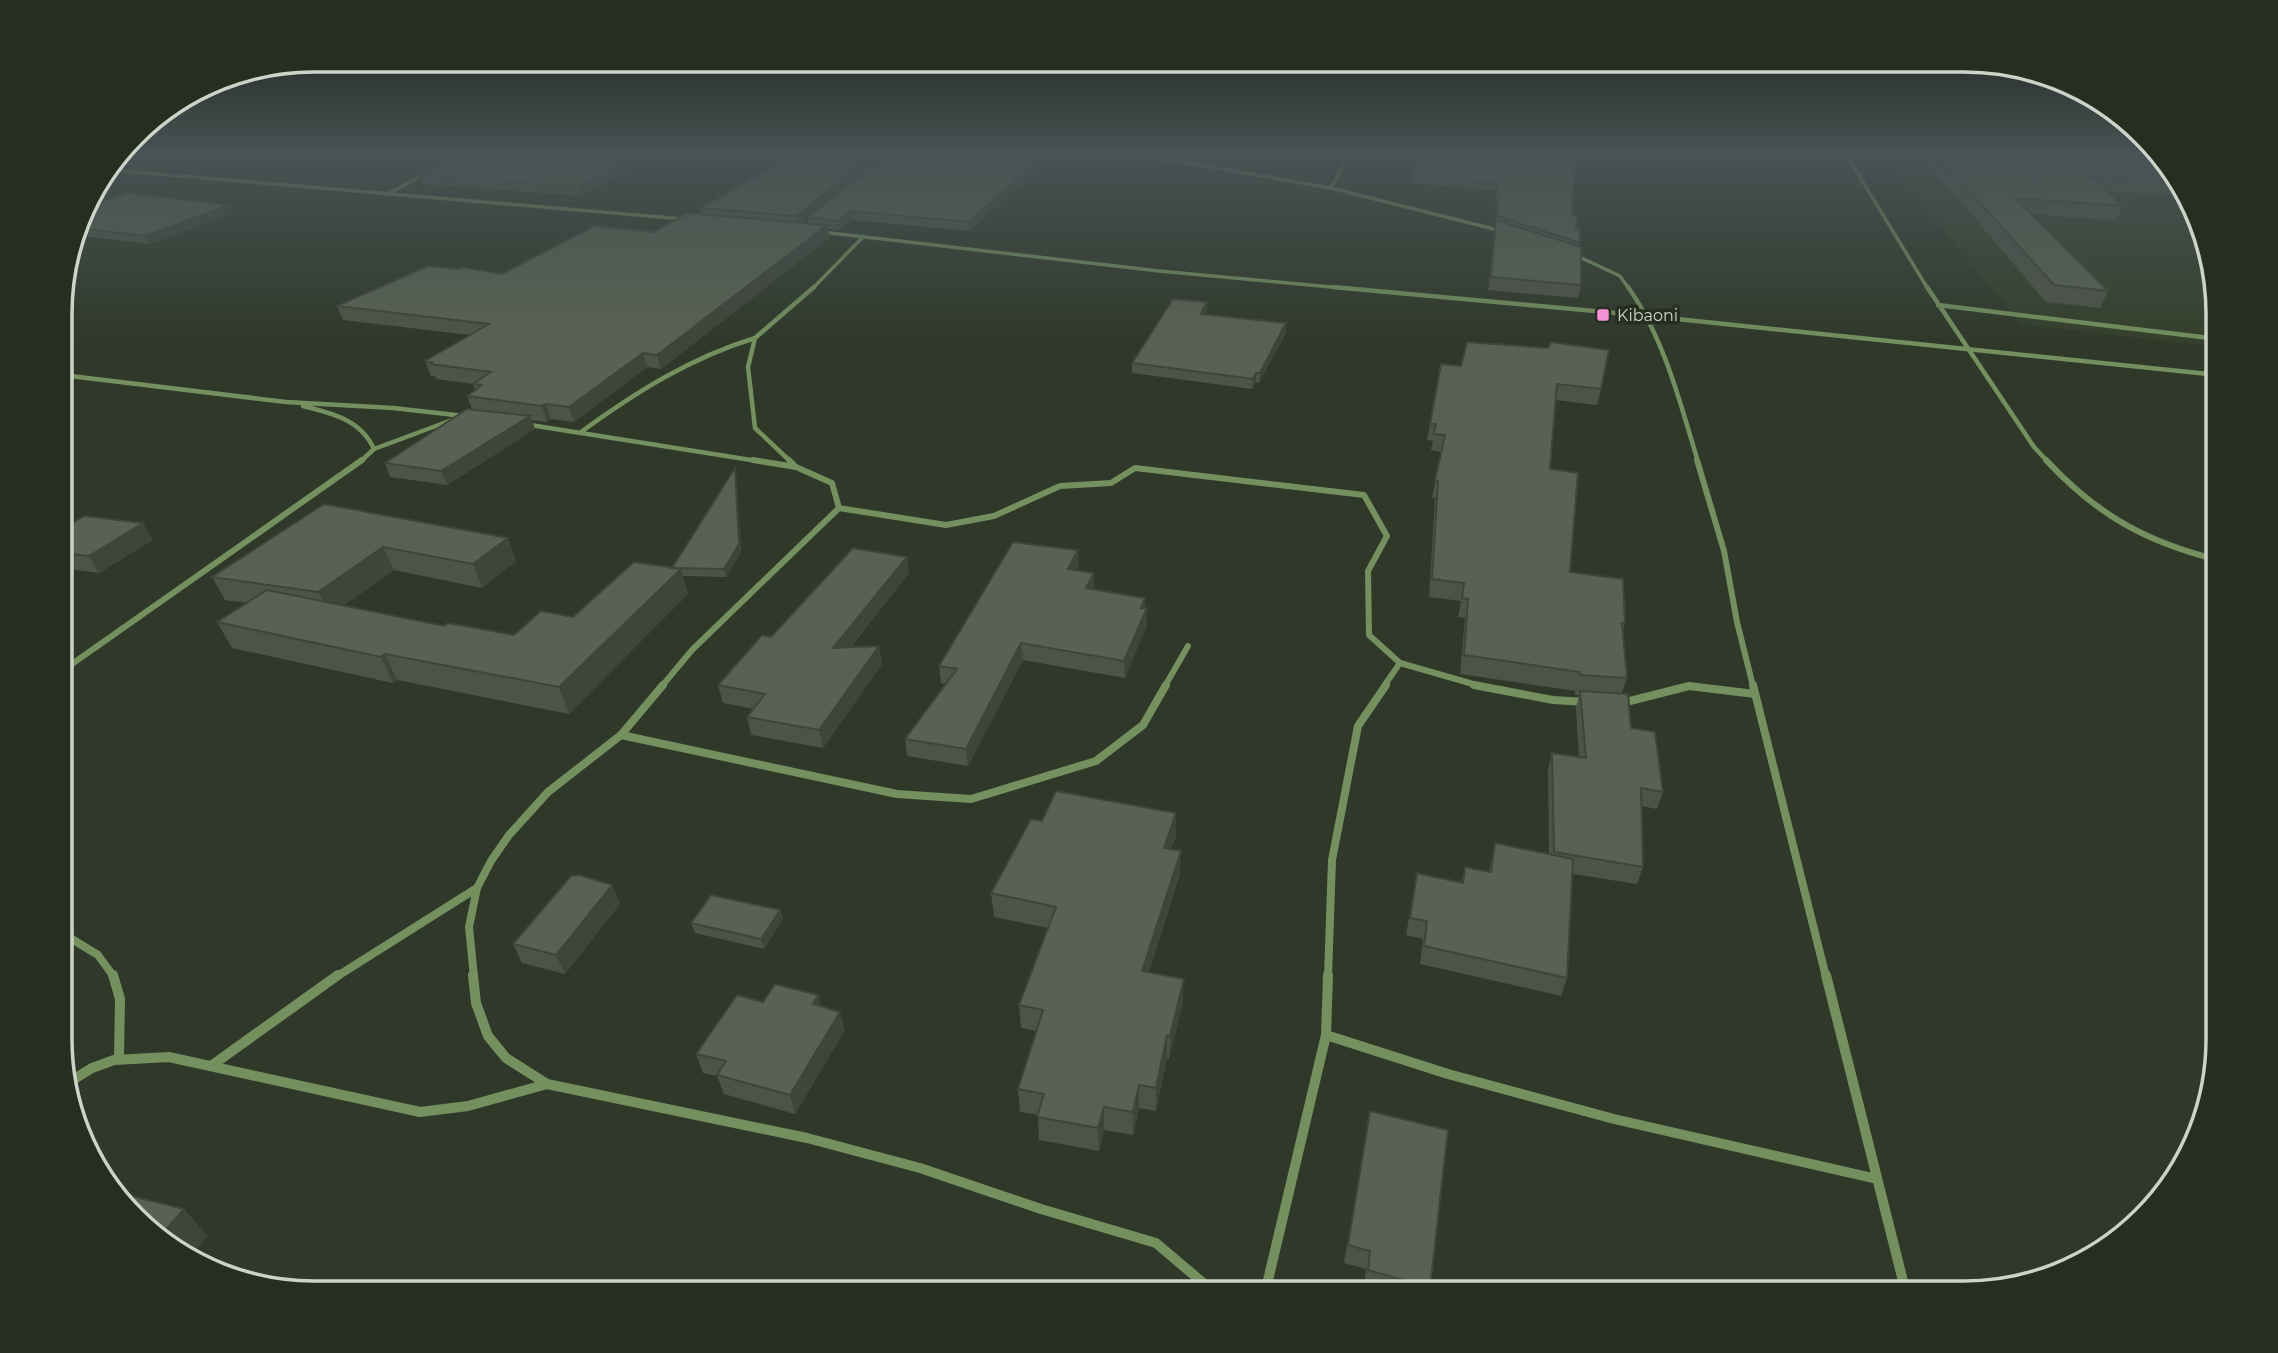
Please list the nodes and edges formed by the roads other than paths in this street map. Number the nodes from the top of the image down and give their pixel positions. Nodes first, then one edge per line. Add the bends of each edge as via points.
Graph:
1 (654, 217) edge
2 (1453, 217) edge
3 (1884, 217) edge
4 (687, 220) edge
5 (812, 231) edge
6 (1508, 233) edge
7 (864, 236) junction
8 (1564, 251) edge
9 (1938, 305) junction
10 (1648, 316) junction
11 (755, 338) junction
12 (2206, 338) edge
13 (1969, 349) junction
14 (2206, 375) edge
15 (72, 376) edge
16 (286, 402) junction
17 (464, 416) junction
18 (478, 418) edge
19 (516, 422) edge
20 (581, 432) junction
21 (374, 449) junction
22 (796, 467) junction
23 (839, 508) junction
24 (2206, 556) edge
25 (1188, 646) dead end
26 (1400, 663) junction
27 (72, 664) edge
28 (1755, 694) junction
29 (1594, 702) edge
30 (1607, 703) edge
31 (621, 735) junction
32 (477, 887) junction
33 (72, 938) edge
34 (1325, 1035) junction
35 (120, 1058) junction
36 (211, 1066) junction
37 (75, 1078) edge
38 (547, 1084) junction
39 (1877, 1179) junction
40 (1201, 1281) edge
41 (1268, 1281) edge
42 (1903, 1281) edge

1 - 4 street
2 - 6 street
3 - 9 street
5 - 7 street
7 - 10 street via 1158,271
7 - 11 street via 798,303
8 - 10 street via 1620,276
9 - 12 street
9 - 13 street
10 - 13 street
10 - 28 street via 1682,409 1724,551
11 - 20 street via 663,374
11 - 22 street via 748,367 755,428
13 - 14 street
13 - 24 street via 2034,447 2069,485 2139,534
15 - 16 street
16 - 17 street
16 - 21 street via 361,428
17 - 18 street
17 - 21 street
19 - 20 street
20 - 22 street
21 - 27 street via 351,470
22 - 23 street via 832,483
23 - 26 street via 946,525 994,516 1060,486 1111,484 1135,468 1364,495 1387,536 1368,572 1369,635
23 - 31 street via 692,650
25 - 31 street via 1143,724 1096,761 971,799 897,794
26 - 29 street via 1486,688
26 - 34 street via 1358,726 1332,860
28 - 30 street via 1689,686 1620,704
28 - 39 street
31 - 32 street via 548,792 509,835
32 - 36 street via 353,965
32 - 38 street via 469,927 476,1003 488,1036 506,1058
33 - 35 street via 89,947 110,968 124,1014
34 - 39 street via 1589,1112
34 - 41 street
35 - 36 street via 169,1057
35 - 37 street via 94,1065
36 - 38 street via 420,1112 469,1107
38 - 40 street via 807,1138 920,1168 1156,1243
39 - 42 street

